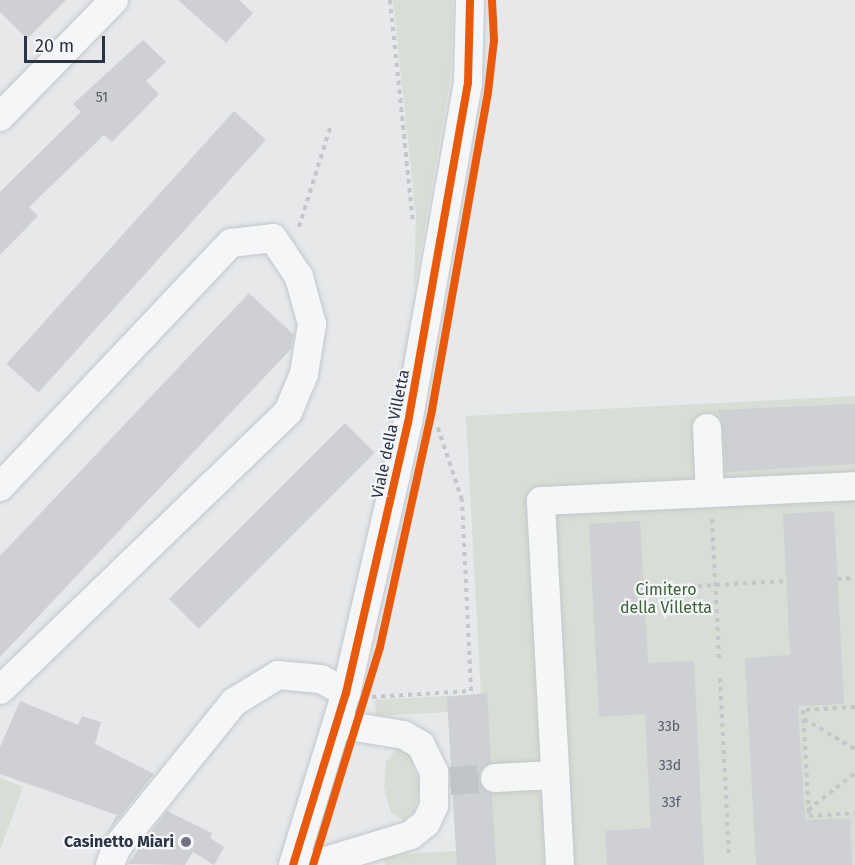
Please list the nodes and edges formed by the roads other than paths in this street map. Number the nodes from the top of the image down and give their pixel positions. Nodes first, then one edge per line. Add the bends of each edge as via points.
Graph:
1 (470, 0) edge
2 (107, 3) edge
3 (0, 117) edge
4 (707, 428) dead end
5 (855, 486) edge
6 (0, 487) edge
7 (710, 493) junction
8 (0, 690) edge
9 (360, 693) junction
10 (346, 727) junction
11 (555, 775) junction
12 (495, 778) tunnel mouth
13 (110, 865) edge
14 (293, 865) edge
15 (313, 865) edge
16 (560, 865) edge

1 - 9 street, Viale della Villetta via 468,82 427,326 382,545
2 - 3 street
4 - 7 street
5 - 7 street
6 - 8 street via 231,243 273,238 299,277 312,324 304,374 288,412
7 - 11 street via 541,501
9 - 10 street, Viale della Villetta
9 - 13 street via 321,679 278,675 234,702 117,847
10 - 14 street, Viale della Villetta
10 - 15 street via 412,739 426,752 443,781 431,816 418,831
11 - 12 street
11 - 16 street

